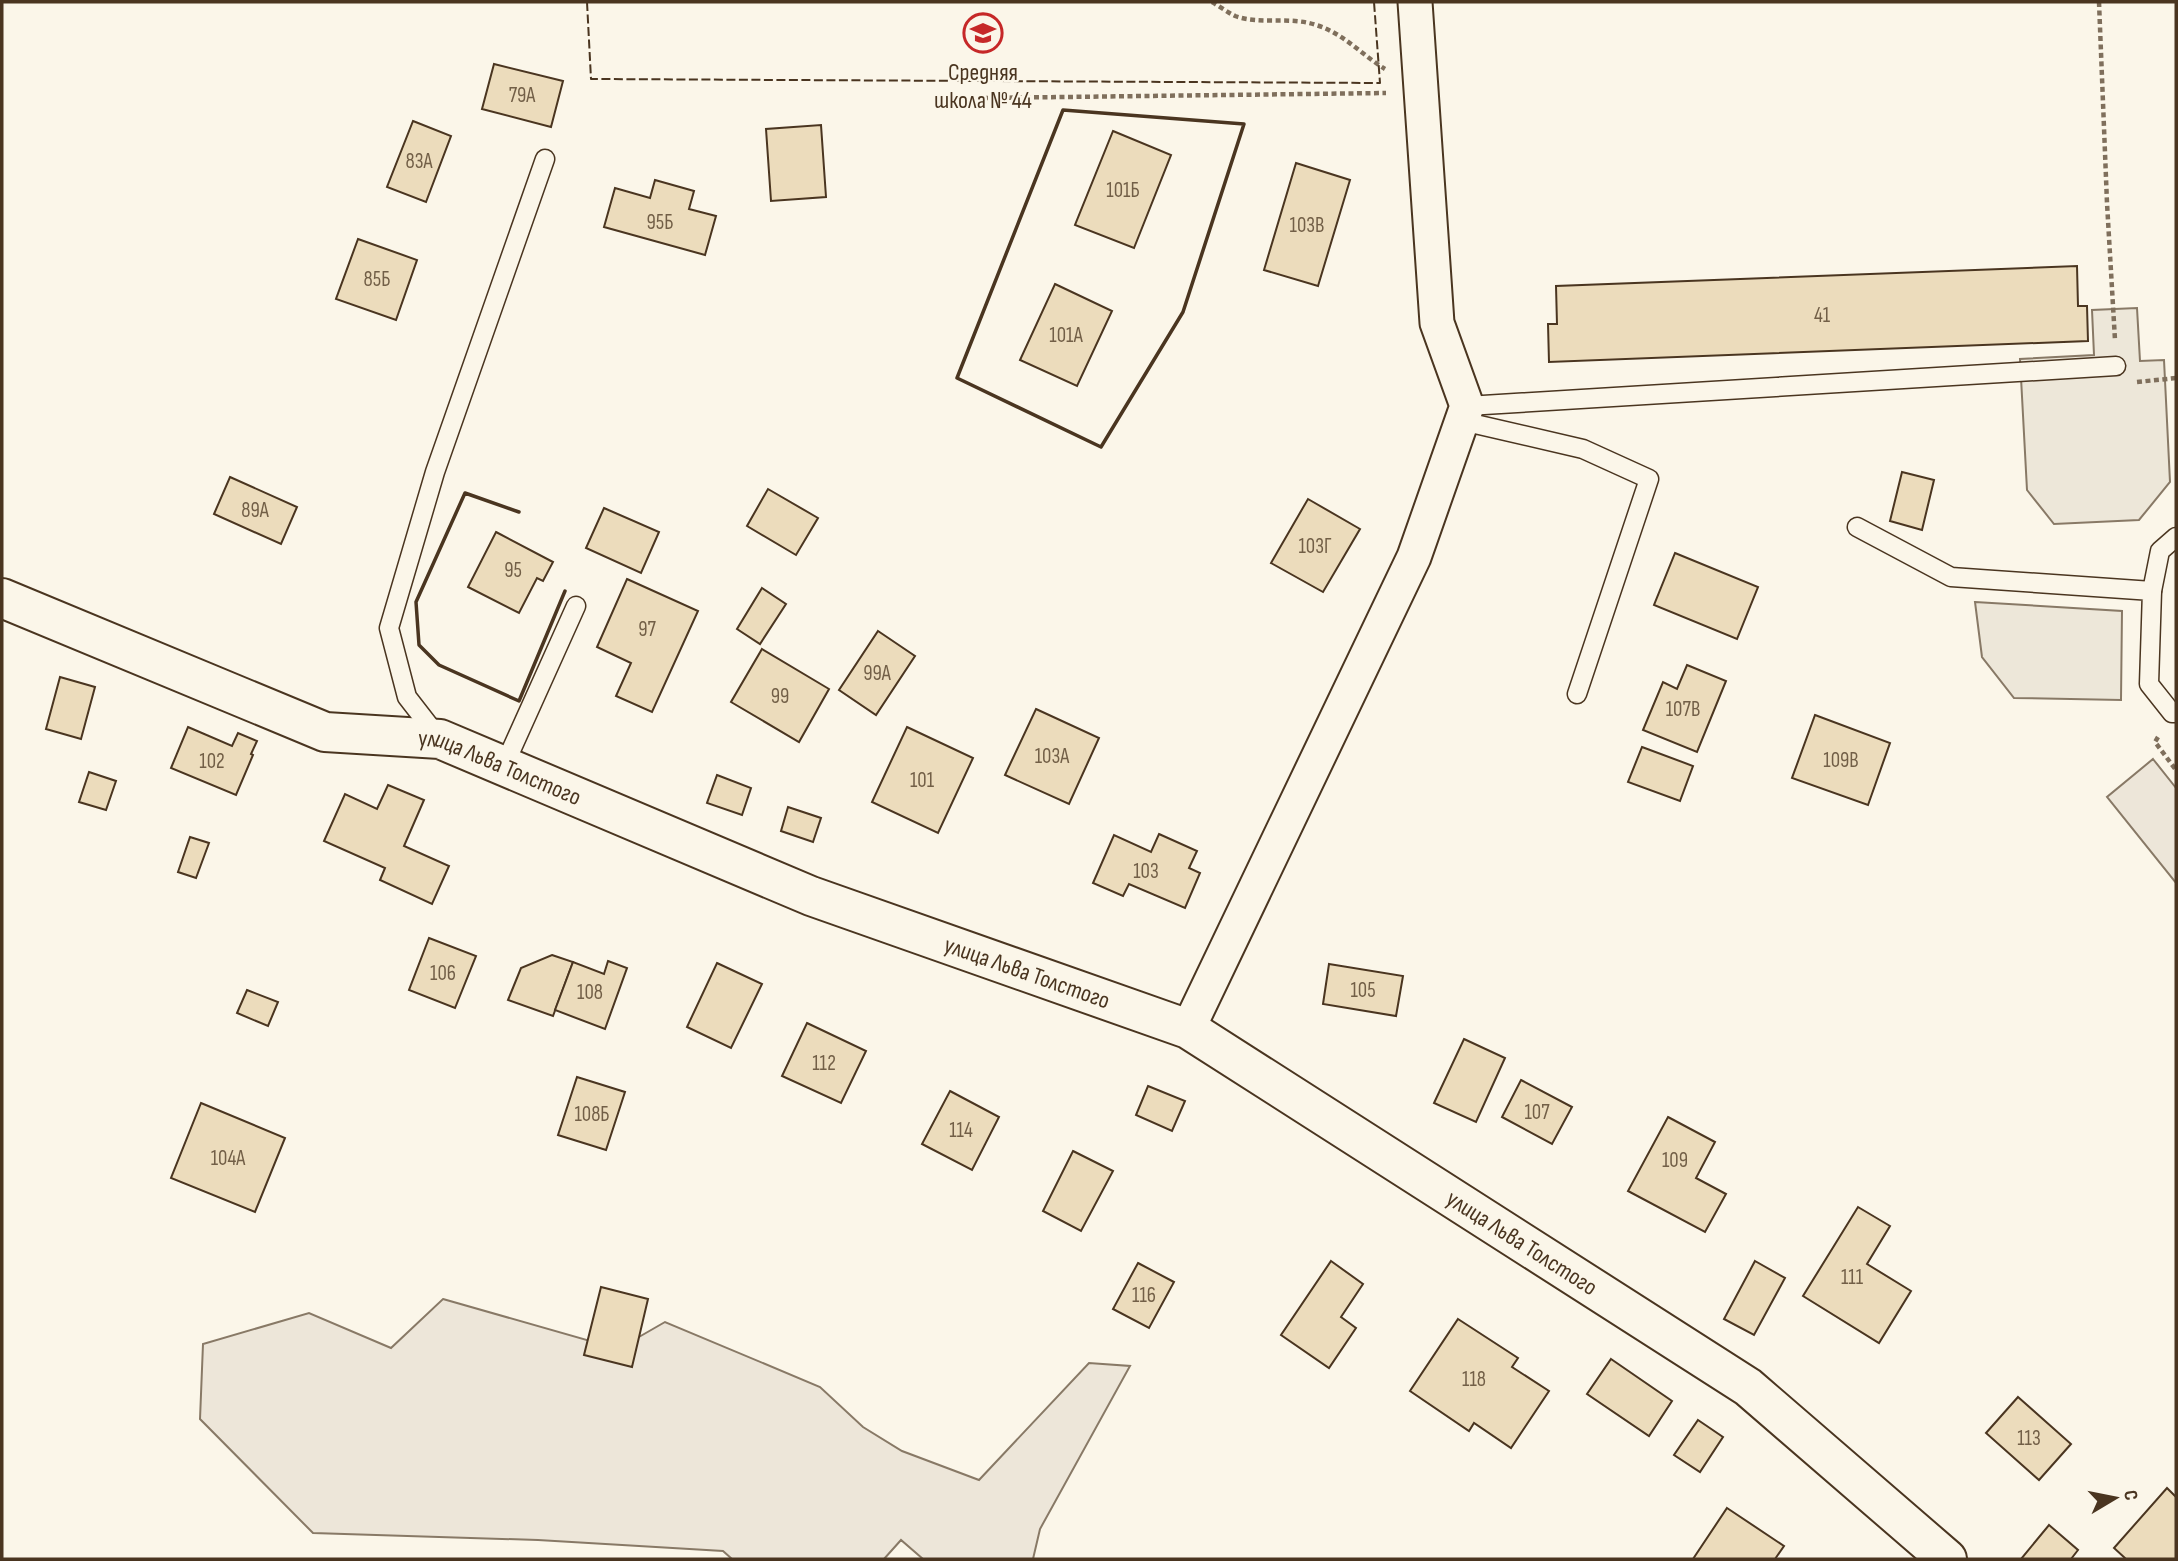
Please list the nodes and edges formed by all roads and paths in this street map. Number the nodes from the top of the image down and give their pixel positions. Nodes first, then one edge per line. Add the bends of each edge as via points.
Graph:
1 (1212, 2) edge
2 (1415, 2) edge
3 (2099, 2) edge
4 (1422, 92) junction
5 (983, 98) dead end
6 (545, 159) dead end
7 (2116, 366) joint
8 (1464, 413) junction
9 (1857, 527) dead end
10 (2176, 537) edge
11 (2151, 591) junction
12 (2, 598) edge
13 (576, 606) dead end
14 (1577, 694) dead end
15 (2176, 713) edge
16 (439, 739) junction
17 (504, 766) junction
18 (1188, 1029) junction
19 (1947, 1559) edge

1 - 4 path via 1253,20 1287,19 1317,25
2 - 4 street
3 - 7 path
4 - 5 path
4 - 8 street via 1437,323
6 - 16 lane via 435,472 389,628 407,697
7 - 8 lane
8 - 14 lane via 1583,449 1649,479
8 - 18 street via 1414,558
9 - 11 lane via 1951,578
10 - 11 lane via 2160,551
11 - 15 lane via 2150,684
12 - 16 street, улица Льва Толстого via 325,732
13 - 17 lane
16 - 17 street, улица Льва Толстого
17 - 18 street, улица Льва Толстого via 811,896
18 - 19 street, улица Льва Толстого via 1748,1387

